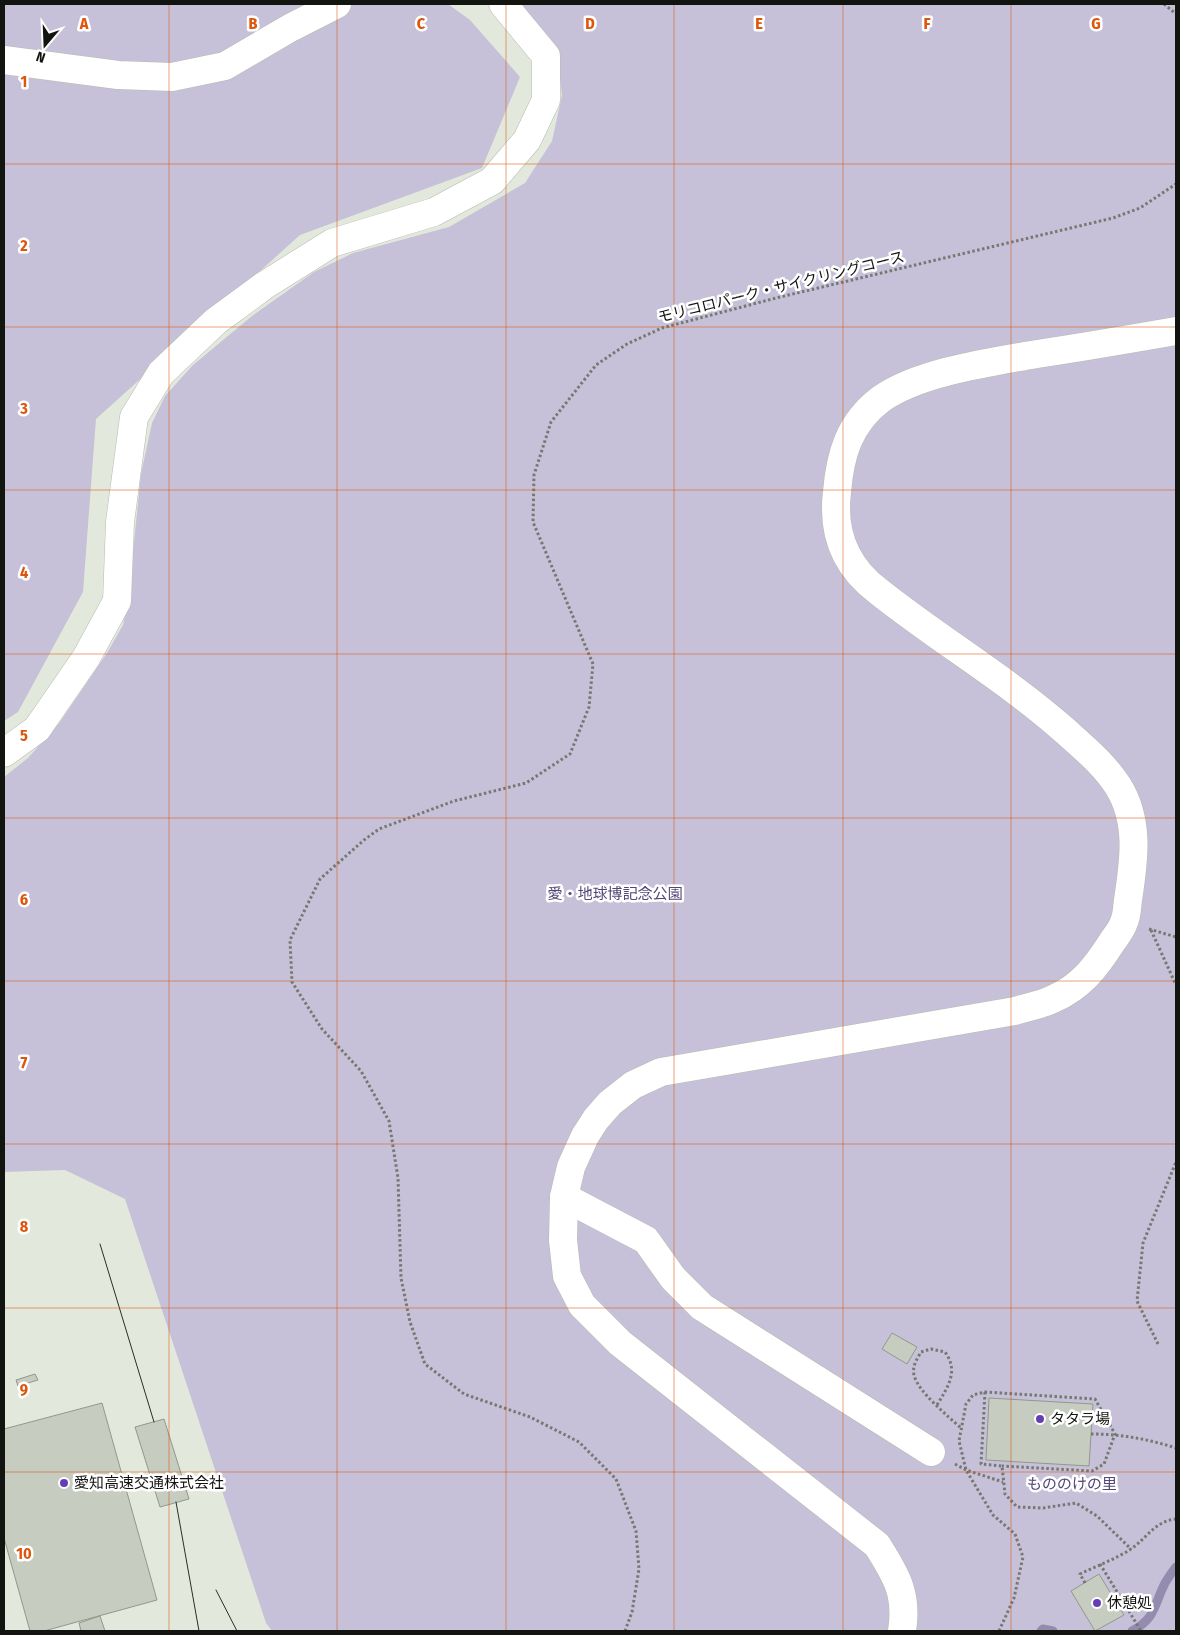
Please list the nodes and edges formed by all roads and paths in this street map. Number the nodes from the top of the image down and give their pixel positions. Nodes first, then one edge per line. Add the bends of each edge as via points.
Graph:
1 (337, 4) edge
2 (503, 4) edge
3 (1164, 4) edge
4 (1176, 14) edge
5 (4, 60) edge
6 (1176, 184) edge
7 (1176, 331) edge
8 (4, 753) edge
9 (1150, 930) dead end
10 (1176, 984) edge
11 (1176, 1162) edge
12 (564, 1197) junction
13 (1158, 1344) dead end
14 (985, 1392) junction
15 (937, 1405) junction
16 (962, 1429) junction
17 (1091, 1434) dead end
18 (1115, 1434) junction
19 (1176, 1448) edge
20 (931, 1452) joint
21 (1002, 1466) junction
22 (966, 1470) junction
23 (1003, 1482) junction
24 (1176, 1520) edge
25 (1131, 1549) junction
26 (1100, 1564) junction
27 (1085, 1583) dead end
28 (625, 1631) edge
29 (902, 1631) edge
30 (1000, 1631) edge
31 (1141, 1631) edge

1 - 5 street via 225,66 172,77 118,75
2 - 8 street via 546,56 546,100 527,140 492,181 434,212 332,243 264,286 216,321 161,373 134,417 120,522 117,601 86,658 37,730
3 - 4 path
6 - 28 path, モリコロパーク・サイクリングコース via 1140,208 1113,218 662,328 627,344 596,365 551,422 534,475 533,522 593,664 590,707 570,754 526,783 454,801 379,829 320,879 290,940 292,982 322,1029 361,1071 389,1122 398,1178 401,1278 410,1322 425,1364 464,1394 530,1417 580,1442 616,1479 636,1531 639,1569 632,1612
7 - 12 street via 1007,360 938,374 906,385 881,400 865,415 842,453 838,473 836,526 844,551 857,572 876,590 993,672 1051,718 1097,758 1119,787 1131,813 1134,855 1124,922 1096,968 1053,999 1015,1011 661,1072 633,1085 596,1119 571,1166
9 - 10 path
11 - 13 path via 1143,1244 1137,1301
12 - 20 street via 646,1240 673,1278 702,1308
12 - 29 street via 563,1240 567,1276 582,1305 620,1343 877,1544 895,1572 903,1598
14 - 16 path via 973,1395 966,1404
14 - 18 path via 1095,1398
14 - 21 path via 981,1464
15 - 15 path via 914,1375 914,1363 921,1352 931,1349 945,1352 951,1361 952,1377
15 - 16 path
16 - 22 path via 959,1441
17 - 18 path
18 - 19 path
18 - 21 path via 1104,1464 1092,1471 1016,1464
20 - 22 path
21 - 23 path
22 - 23 path
22 - 30 path via 993,1515 1015,1534 1023,1557 1014,1598
23 - 25 path via 1005,1494 1017,1507 1043,1508 1076,1502 1098,1516
24 - 25 path via 1166,1520
25 - 26 path
26 - 27 path via 1080,1574
26 - 31 path

